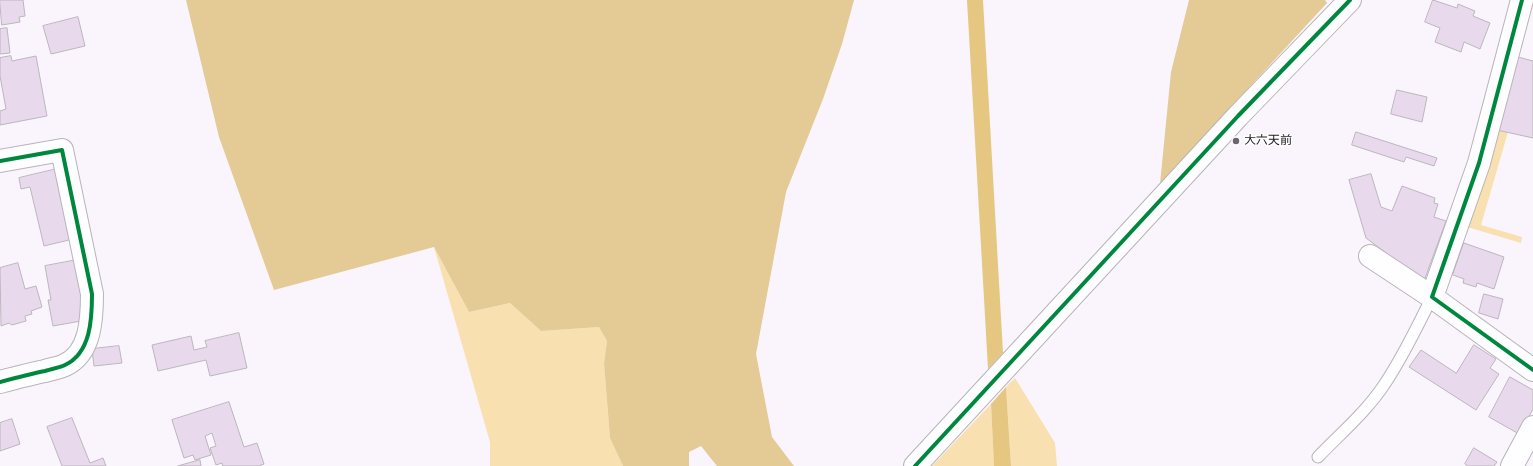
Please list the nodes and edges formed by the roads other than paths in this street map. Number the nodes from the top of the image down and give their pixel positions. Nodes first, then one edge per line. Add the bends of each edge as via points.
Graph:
1 (1350, 0) edge
2 (1522, 0) edge
3 (0, 161) edge
4 (1370, 256) dead end
5 (1432, 297) junction
6 (1533, 370) edge
7 (0, 382) edge
8 (1533, 427) edge
9 (1318, 457) dead end
10 (915, 466) edge
11 (1512, 466) edge

1 - 10 street via 1238,116
2 - 5 street via 1479,163
3 - 7 street via 62,150 92,294 92,312 88,335 75,358 65,365
4 - 5 street
5 - 6 street
5 - 9 lane via 1383,386 1366,408
8 - 11 street

